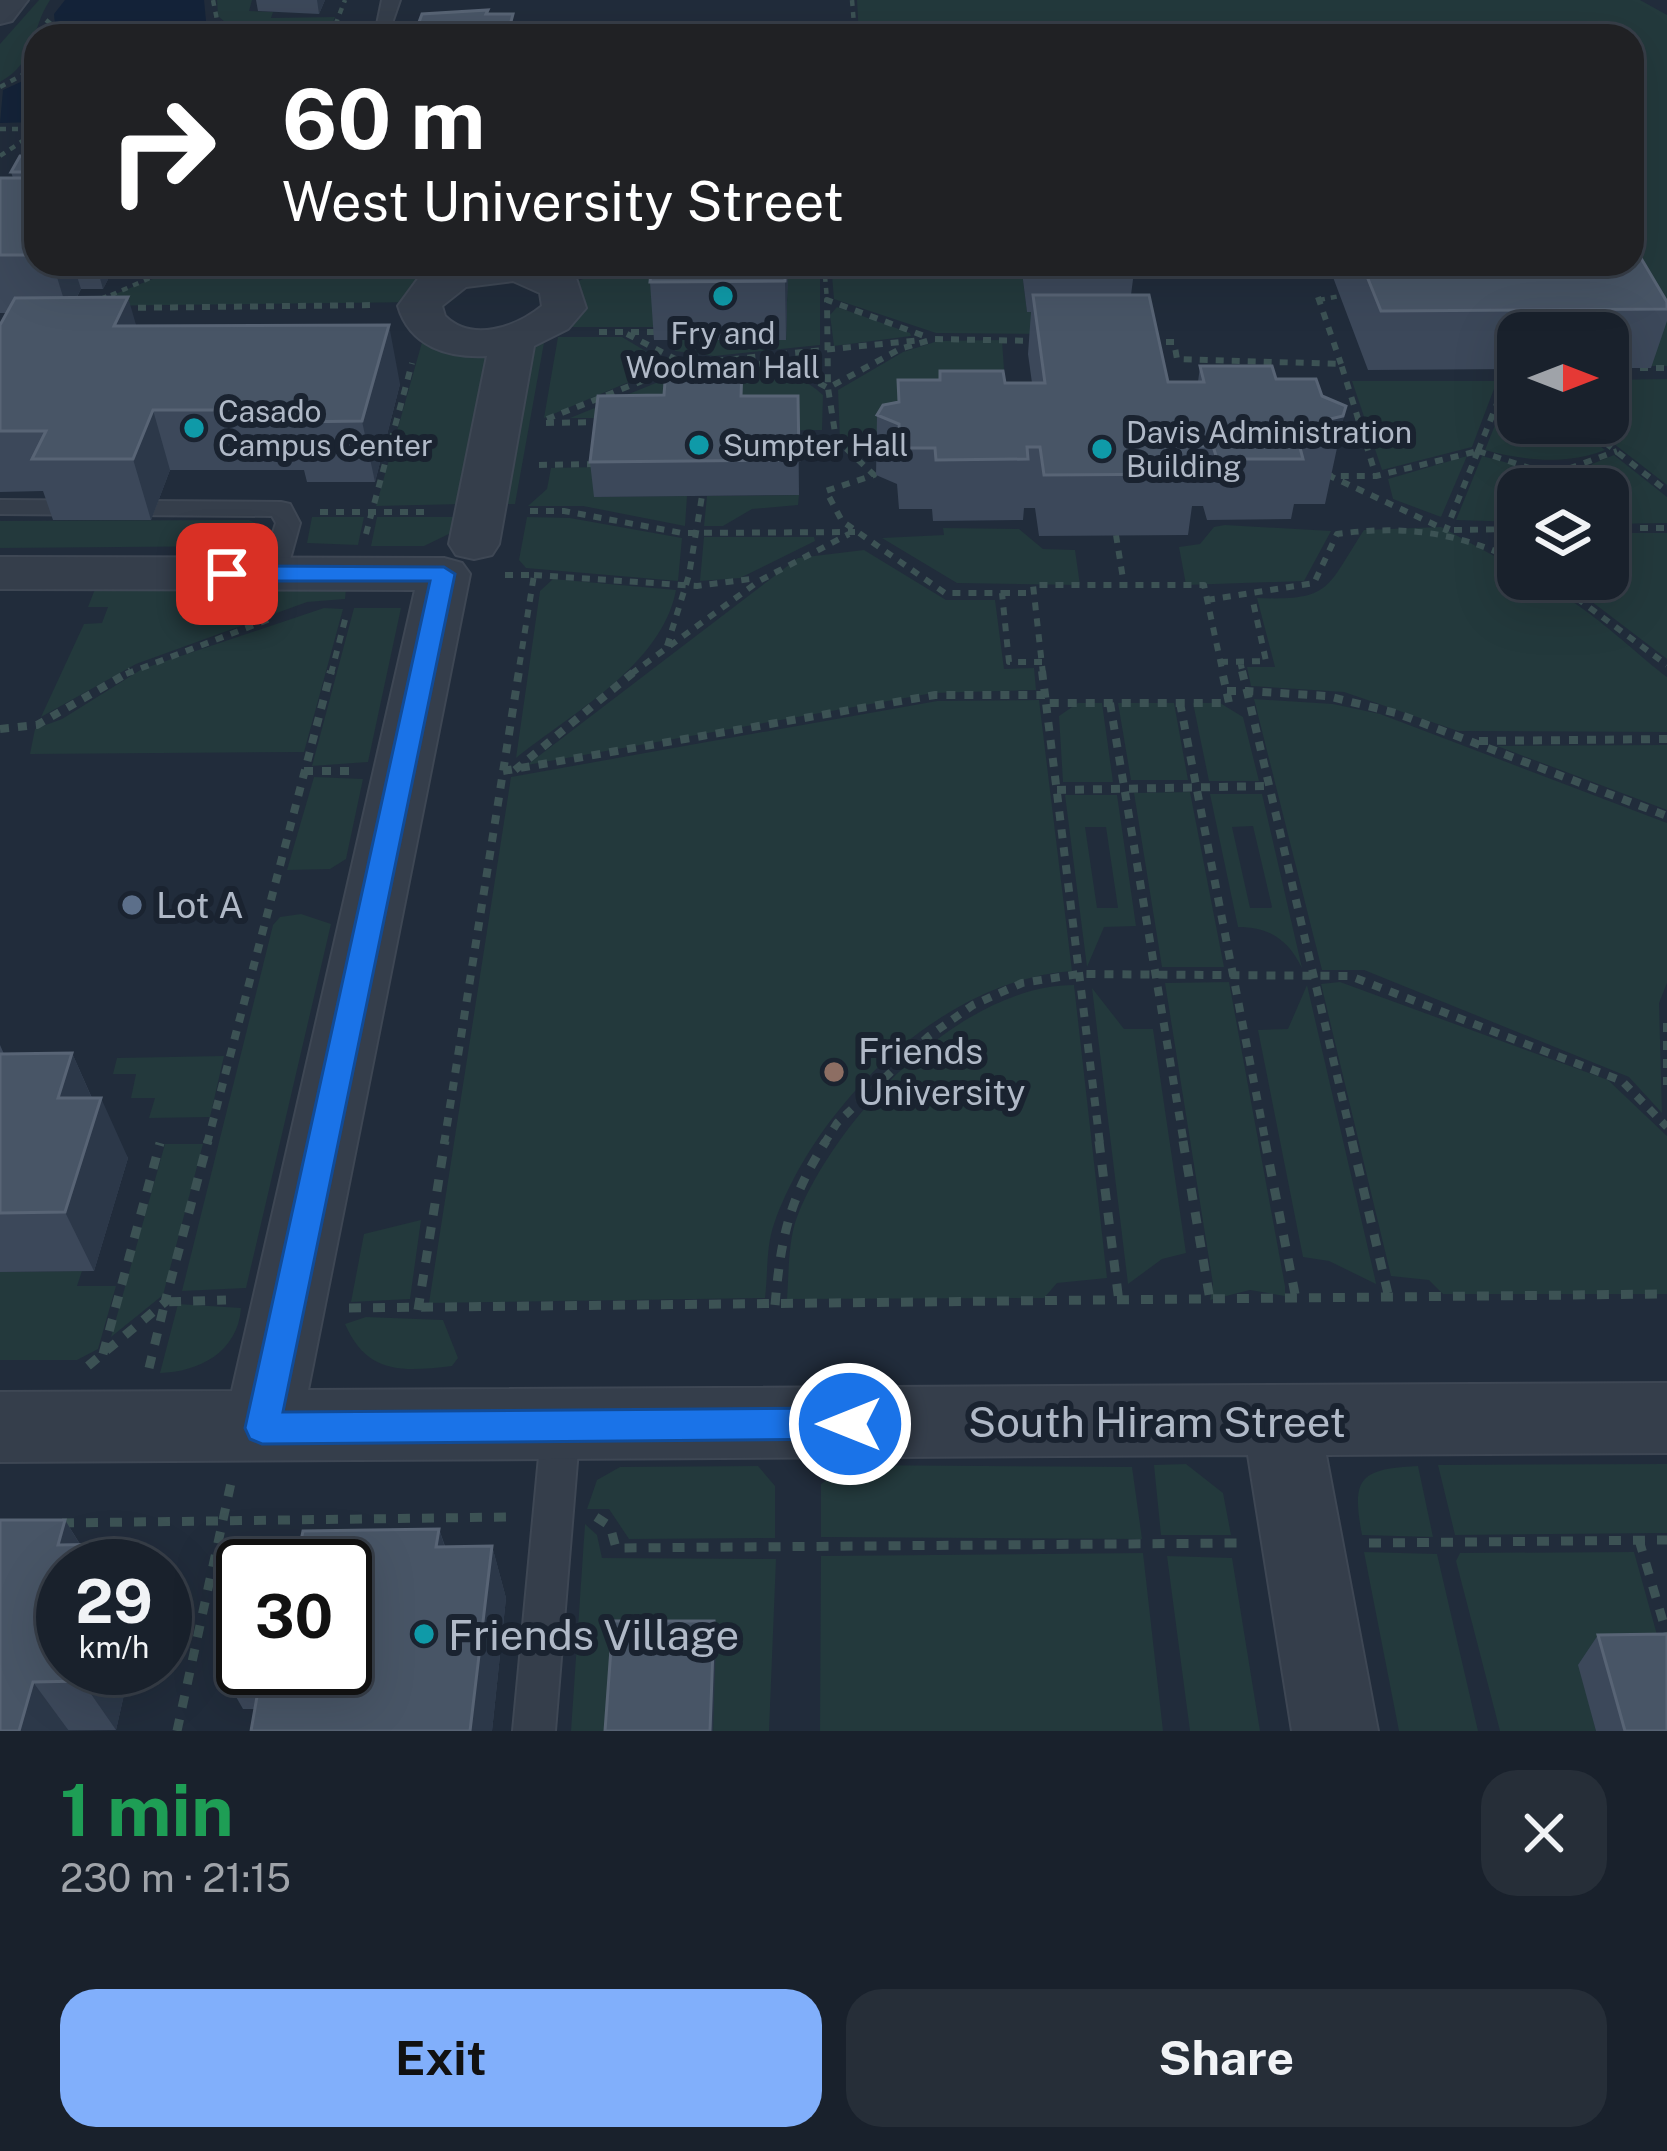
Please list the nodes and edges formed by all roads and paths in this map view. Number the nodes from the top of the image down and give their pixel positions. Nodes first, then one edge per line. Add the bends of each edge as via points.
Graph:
1 (11, 0) edge
2 (0, 14) edge
3 (46, 20) dead end
4 (51, 24) edge
5 (24, 74) edge
6 (24, 76) edge
7 (18, 77) junction
8 (0, 87) edge
9 (153, 276) edge
10 (459, 276) edge
11 (544, 276) edge
12 (825, 276) edge
13 (1340, 296) dead end
14 (827, 300) junction
15 (84, 304) edge
16 (94, 308) edge
17 (423, 313) junction
18 (621, 332) dead end
19 (934, 339) junction
20 (513, 340) junction
21 (673, 340) edge
22 (1046, 341) edge
23 (1134, 342) edge
24 (827, 349) junction
25 (672, 357) junction
26 (730, 358) junction
27 (685, 364) junction
28 (1341, 364) junction
29 (1629, 368) edge
30 (1667, 368) edge
31 (828, 388) junction
32 (1497, 411) edge
33 (1338, 418) edge
34 (623, 422) edge
35 (1359, 425) junction
36 (1607, 444) edge
37 (1478, 451) junction
38 (1616, 451) junction
39 (598, 464) edge
40 (528, 465) dead end
41 (1376, 476) junction
42 (1667, 490) edge
43 (306, 495) dead end
44 (702, 496) edge
45 (0, 507) edge
46 (371, 512) junction
47 (1667, 527) edge
48 (1443, 528) junction
49 (1629, 528) edge
50 (1497, 529) edge
51 (856, 532) junction
52 (696, 533) junction
53 (1115, 535) edge
54 (1497, 552) edge
55 (459, 558) junction
56 (0, 573) edge
57 (534, 575) junction
58 (764, 575) junction
59 (1124, 585) junction
60 (686, 587) junction
61 (282, 593) junction
62 (1002, 593) junction
63 (1034, 593) junction
64 (1252, 597) junction
65 (1207, 600) junction
66 (1580, 600) edge
67 (349, 603) junction
68 (331, 604) dead end
69 (665, 649) junction
70 (1240, 661) junction
71 (1042, 662) junction
72 (1220, 662) junction
73 (1667, 664) edge
74 (1227, 691) junction
75 (1247, 691) junction
76 (1046, 703) junction
77 (1110, 703) junction
78 (1180, 703) junction
79 (0, 729) edge
80 (1667, 739) edge
81 (1472, 741) junction
82 (304, 770) junction
83 (369, 771) dead end
84 (508, 771) junction
85 (1270, 786) junction
86 (1197, 787) junction
87 (1123, 788) junction
88 (1057, 790) junction
89 (1667, 816) edge
90 (1079, 974) junction
91 (1154, 974) junction
92 (1234, 974) junction
93 (1313, 974) junction
94 (1667, 1023) edge
95 (1667, 1084) edge
96 (1667, 1126) edge
97 (160, 1143) dead end
98 (1667, 1294) edge
99 (1389, 1298) junction
100 (1296, 1299) junction
101 (1210, 1300) junction
102 (165, 1302) junction
103 (1119, 1302) junction
104 (775, 1305) junction
105 (354, 1309) dead end
106 (418, 1310) junction
107 (102, 1355) junction
108 (64, 1369) dead end
109 (148, 1373) dead end
110 (1667, 1418) edge
111 (1281, 1420) junction
112 (561, 1425) junction
113 (0, 1427) edge
114 (248, 1449) junction
115 (553, 1517) junction
116 (222, 1521) junction
117 (44, 1523) edge
118 (1639, 1540) junction
119 (1667, 1540) edge
120 (1303, 1543) junction
121 (1667, 1635) edge
122 (177, 1731) edge
123 (534, 1731) edge
124 (1335, 1731) edge

1 - 2 street
3 - 4 path
5 - 7 path
6 - 7 path
7 - 8 path
9 - 15 path
10 - 17 street via 447,279
11 - 20 street via 565,297 557,319
12 - 14 path
13 - 28 path via 1318,296
14 - 19 path
14 - 24 path
16 - 17 path
17 - 20 street via 450,338
17 - 46 path
18 - 25 path
19 - 22 path
19 - 24 path
19 - 31 path
20 - 55 street
21 - 25 path
23 - 28 path via 1174,342 1178,359
24 - 26 path
24 - 31 path
25 - 27 path
26 - 27 path
26 - 31 path via 785,368
27 - 34 path via 536,424
28 - 35 path
29 - 30 path
31 - 51 path via 826,426 843,457 875,475 826,491
32 - 37 path
33 - 35 path
35 - 41 path
36 - 38 path
37 - 38 path via 1551,475
37 - 41 path
37 - 48 path
38 - 42 path
39 - 40 path
41 - 48 path via 1330,476
43 - 46 path via 318,512
44 - 52 path
45 - 61 lane via 281,509 288,523
46 - 55 path
47 - 49 path
48 - 50 path
48 - 54 path
48 - 64 path via 1337,534 1314,583
51 - 52 path
51 - 58 path
51 - 62 path via 945,593
52 - 55 path via 564,511
52 - 60 path
53 - 59 path
55 - 57 path
55 - 61 street
55 - 67 path
55 - 114 street
56 - 61 street
57 - 60 path
57 - 84 path
58 - 60 path
58 - 69 path
59 - 63 path via 1033,585
59 - 65 path via 1204,585
60 - 69 path
61 - 79 path via 37,725
62 - 63 path
62 - 71 path via 1009,662
63 - 71 path
64 - 65 path
64 - 70 path via 1266,661
65 - 72 path
66 - 73 path
67 - 68 path
67 - 82 path
69 - 84 path
70 - 72 path
70 - 75 path
71 - 76 path
72 - 74 path
74 - 75 path
74 - 78 path via 1229,703
75 - 81 path via 1327,696
75 - 85 path
76 - 77 path
76 - 84 path via 1045,694 935,695
76 - 88 path
77 - 78 path
77 - 87 path
78 - 86 path
80 - 81 path
81 - 89 path
82 - 83 path
82 - 102 path
84 - 106 path
85 - 86 path
85 - 93 path
86 - 87 path
86 - 92 path
87 - 88 path
87 - 91 path
88 - 90 path
90 - 91 path
90 - 103 path
90 - 104 path via 1022,983 973,1005 837,1123 798,1186 781,1233
91 - 92 path
91 - 101 path
92 - 93 path
92 - 100 path
93 - 96 path via 1380,984 1622,1081
93 - 99 path
94 - 95 path
97 - 107 path
98 - 99 path
99 - 100 path
100 - 101 path
101 - 103 path
102 - 107 path
102 - 109 path
103 - 104 path
104 - 106 path
105 - 106 path
107 - 108 path via 86,1369
110 - 111 street, South Hiram Street
111 - 112 street, South Hiram Street
111 - 120 street
112 - 114 street, South Hiram Street
112 - 115 lane
113 - 114 street, South Hiram Street
114 - 116 path
115 - 116 path
115 - 120 path via 595,1516 610,1526 616,1548
115 - 123 lane
116 - 117 path
116 - 122 path
118 - 119 path
118 - 120 path
118 - 121 path
120 - 124 street

